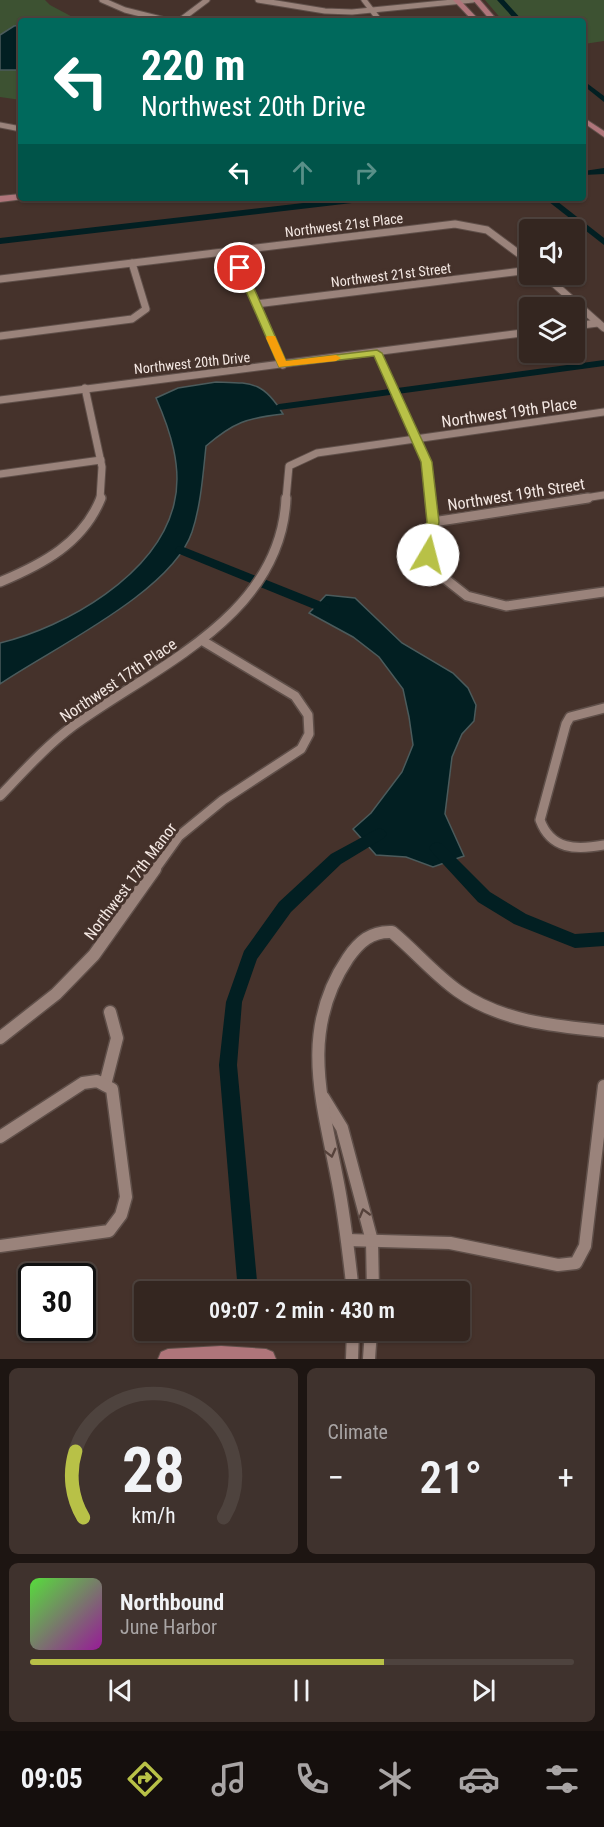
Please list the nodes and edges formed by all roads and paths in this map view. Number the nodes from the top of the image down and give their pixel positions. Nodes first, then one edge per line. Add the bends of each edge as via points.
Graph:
1 (102, 0) edge
2 (207, 0) edge
3 (258, 0) edge
4 (364, 0) edge
5 (475, 0) edge
6 (457, 1) edge
7 (372, 10) junction
8 (157, 18) edge
9 (183, 18) edge
10 (379, 18) edge
11 (474, 18) edge
12 (492, 18) edge
13 (586, 112) edge
14 (586, 121) edge
15 (0, 125) edge
16 (18, 128) edge
17 (586, 129) edge
18 (602, 130) edge
19 (586, 134) edge
20 (18, 190) edge
21 (0, 192) edge
22 (18, 197) edge
23 (0, 199) edge
24 (233, 250) junction
25 (519, 252) edge
26 (132, 263) junction
27 (519, 271) edge
28 (0, 279) edge
29 (555, 285) edge
30 (256, 304) junction
31 (598, 323) junction
32 (585, 325) edge
33 (604, 328) edge
34 (519, 334) edge
35 (0, 336) edge
36 (377, 353) junction
37 (283, 365) junction
38 (85, 388) junction
39 (0, 400) edge
40 (604, 412) edge
41 (417, 439) junction
42 (101, 460) junction
43 (0, 474) edge
44 (604, 495) edge
45 (433, 522) junction
46 (0, 582) edge
47 (604, 592) edge
48 (203, 641) junction
49 (604, 708) edge
50 (0, 796) edge
51 (604, 845) edge
52 (110, 1012) dead end
53 (604, 1031) edge
54 (0, 1038) edge
55 (105, 1085) junction
56 (604, 1086) edge
57 (322, 1095) junction
58 (0, 1137) edge
59 (347, 1240) junction
60 (372, 1241) junction
61 (0, 1246) edge
62 (352, 1281) edge
63 (373, 1281) edge
64 (353, 1341) edge
65 (370, 1341) edge
66 (168, 1359) edge
67 (266, 1359) edge
68 (352, 1359) edge
69 (369, 1359) edge

1 - 8 street
2 - 9 street
3 - 7 street via 325,11
4 - 7 street
5 - 6 street
5 - 12 main road
6 - 7 street
6 - 11 main road
7 - 10 street
13 - 18 main road
14 - 18 main road
15 - 16 street
17 - 18 main road
18 - 19 main road
20 - 21 main road
22 - 23 main road
24 - 25 street, Northwest 21st Place via 456,224 476,225 499,235
24 - 26 street, Northwest 21st Place
24 - 30 street
26 - 28 street, Northwest 21st Place
26 - 35 street via 146,309 132,319
27 - 30 street, Northwest 21st Street
29 - 31 street
30 - 37 street
31 - 32 street
31 - 33 street
34 - 36 street, Northwest 20th Drive
36 - 37 street, Northwest 20th Drive
36 - 41 street
37 - 38 street, Northwest 20th Drive
38 - 39 street, Northwest 20th Drive
38 - 42 street
40 - 41 street, Northwest 19th Place
41 - 45 street via 426,462
41 - 48 street, Northwest 19th Place via 317,453 289,465 279,535 264,569
42 - 43 street
42 - 46 street via 101,498 92,519 58,553
44 - 45 street, Northwest 19th Street
45 - 47 street via 428,555 435,570 467,596 506,606
48 - 50 street, Northwest 17th Place via 72,727
48 - 54 street, Northwest 17th Manor via 296,696 307,708 312,724 309,737 301,749 223,800 178,836 94,955 56,994
49 - 51 street via 570,717 540,820 543,832 555,843 579,850
52 - 55 street via 117,1038
53 - 57 street via 544,1025 493,1011 458,991 392,932 378,930 368,935 336,971 325,998 317,1031
55 - 58 street via 97,1081 83,1083
55 - 61 street via 111,1089 126,1197 121,1215 109,1231
56 - 60 street via 585,1246 576,1263 558,1265 450,1243
57 -> 59 street
60 -> 57 street via 342,1128
59 - 60 street
59 - 62 street
60 - 63 street
64 - 68 street
65 - 69 street
66 - 67 main road

